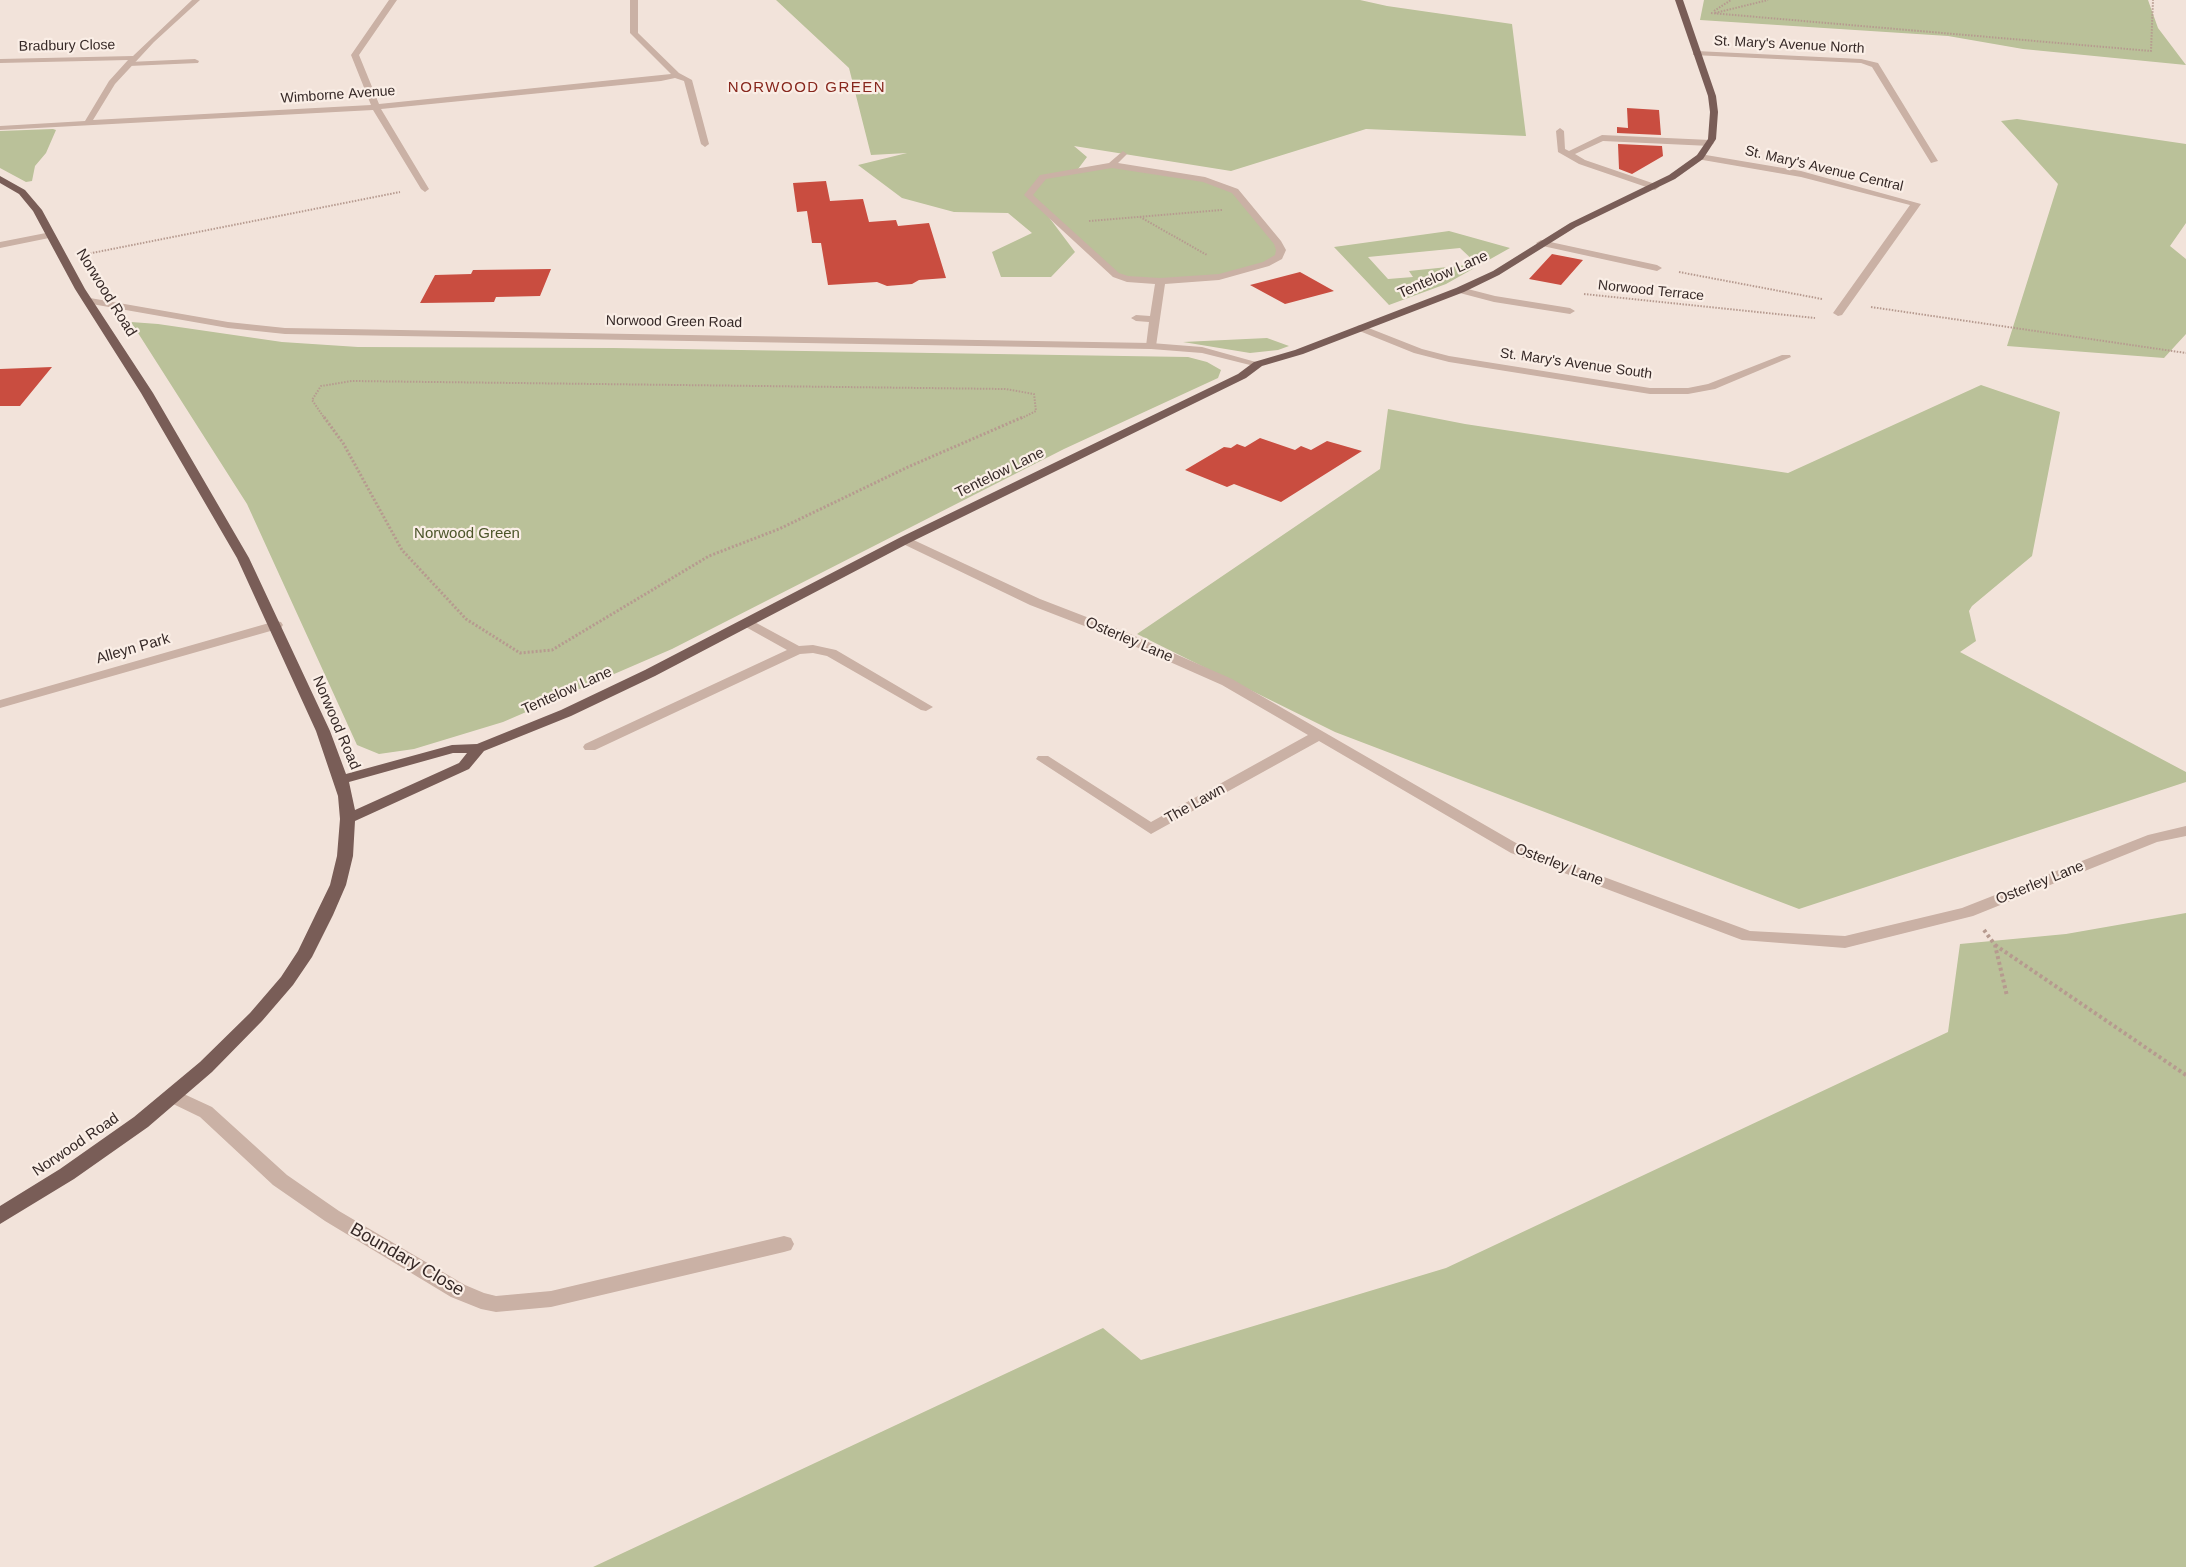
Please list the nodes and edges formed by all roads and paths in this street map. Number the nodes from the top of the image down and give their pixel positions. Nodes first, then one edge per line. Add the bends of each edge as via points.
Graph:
1 (196, 0) edge
2 (393, 0) edge
3 (634, 0) edge
4 (1679, 0) edge
5 (1768, 0) edge
6 (2153, 0) edge
7 (1696, 53) junction
8 (0, 61) edge
9 (132, 61) junction
10 (195, 61) dead end
11 (676, 75) junction
12 (376, 107) junction
13 (87, 124) junction
14 (0, 128) edge
15 (1560, 131) dead end
16 (1710, 143) junction
17 (705, 144) dead end
18 (1123, 154) dead end
19 (1569, 154) junction
20 (1700, 157) junction
21 (1934, 161) dead end
22 (1113, 165) junction
23 (0, 179) edge
24 (1655, 187) junction
25 (425, 188) joint
26 (1248, 207) junction
27 (1140, 217) junction
28 (1062, 224) junction
29 (51, 235) junction
30 (1541, 243) junction
31 (0, 244) edge
32 (86, 254) dead end
33 (1657, 268) joint
34 (1238, 273) junction
35 (1160, 281) junction
36 (1460, 291) junction
37 (1583, 294) dead end
38 (90, 301) junction
39 (1844, 303) junction
40 (1570, 311) dead end
41 (1838, 313) dead end
42 (1136, 318) dead end
43 (1815, 318) dead end
44 (1155, 319) junction
45 (1361, 328) junction
46 (1151, 346) junction
47 (2186, 353) edge
48 (1785, 357) dead end
49 (1257, 364) junction
50 (352, 381) joint
51 (905, 540) junction
52 (749, 623) junction
53 (276, 625) junction
54 (797, 650) junction
55 (0, 704) edge
56 (926, 707) dead end
57 (1319, 735) junction
58 (590, 747) dead end
59 (479, 748) junction
60 (1043, 759) dead end
61 (341, 780) junction
62 (348, 819) junction
63 (2186, 831) edge
64 (1967, 912) junction
65 (1995, 945) junction
66 (2007, 996) dead end
67 (2186, 1075) edge
68 (173, 1096) junction
69 (0, 1216) edge
70 (784, 1244) dead end

1 - 9 street
2 - 12 street via 355,55
3 - 11 street via 634,33
4 - 7 main road
5 - 6 path via 1711,13 2151,51
7 - 16 main road via 1713,104
7 - 21 street, St. Mary's Avenue North via 1861,61 1875,65
8 - 9 street, Bradbury Close
9 - 10 street, Bradbury Close
9 - 13 street via 112,83
11 - 12 street, Wimborne Avenue
11 - 17 street via 688,80
12 - 13 street, Wimborne Avenue
12 - 25 street
13 - 14 street, Wimborne Avenue
15 - 19 street via 1561,150
16 - 19 street via 1602,138
16 - 20 main road, Tentelow Lane
18 - 22 street
19 - 24 street
20 - 24 main road, Tentelow Lane
20 - 39 street, St. Mary's Avenue Central via 1801,174 1916,204
22 - 26 street via 1224,185 1235,191
22 - 28 street via 1043,177 1028,195
23 - 29 main road, Norwood Road via 29,199
24 - 30 main road, Tentelow Lane via 1605,208
25 - 32 path
26 - 27 path
26 - 34 street via 1281,250 1279,257 1266,264
27 - 28 path
27 - 34 path
28 - 35 street via 1116,275
29 - 31 street
29 - 38 main road, Norwood Road
30 - 33 street
30 - 36 main road, Tentelow Lane
33 - 39 path
34 - 35 street
35 - 44 street
36 - 40 street
36 - 45 main road, Tentelow Lane
37 - 43 path, Norwood Terrace
38 - 46 street, Norwood Green Road via 228,325 323,333
38 - 53 main road, Norwood Road via 214,506
39 - 41 street, St. Mary's Avenue Central
39 - 47 path
42 - 44 street
44 - 46 street
45 - 48 street, St. Mary's Avenue South via 1449,359 1650,391 1711,387
45 - 49 main road, Tentelow Lane
46 - 49 street, Norwood Green Road via 1202,350
49 - 51 main road, Tentelow Lane via 1242,376
50 - 50 path via 1005,389 1034,394 1035,411 779,529 709,556 552,650 520,653 466,619 402,550 343,443 312,400 321,386
51 - 52 main road, Tentelow Lane
51 - 57 street, Osterley Lane via 1035,602 1227,682
52 - 54 street
52 - 59 main road, Tentelow Lane via 629,683
53 - 55 street, Alleyn Park
53 - 61 main road, Norwood Road
54 - 56 street via 831,653
54 - 58 street
57 - 60 street, The Lawn via 1151,829
57 - 64 street, Osterley Lane via 1517,850 1748,936 1845,942
59 - 61 main road, Tentelow Lane via 452,749
59 - 62 main road, Tentelow Lane via 464,766
61 - 62 main road, Norwood Road
62 - 68 main road, Norwood Road via 338,885 306,953 256,1017
63 - 64 street, Osterley Lane via 2153,838
64 - 65 path
65 - 66 path
65 - 67 path
68 - 69 main road, Norwood Road via 108,1146
68 - 70 street, Boundary Close via 206,1113 280,1180 332,1216 481,1301 518,1303 551,1299

